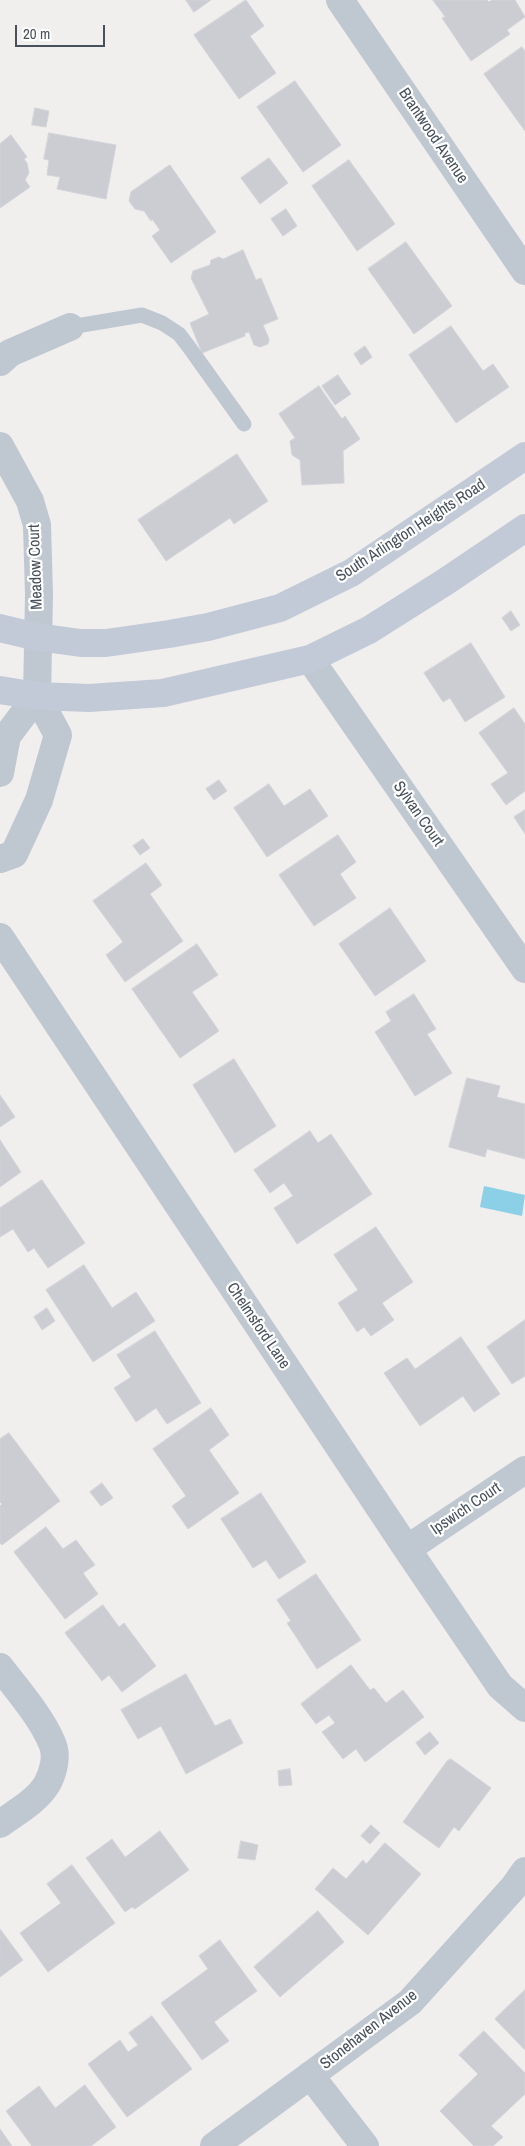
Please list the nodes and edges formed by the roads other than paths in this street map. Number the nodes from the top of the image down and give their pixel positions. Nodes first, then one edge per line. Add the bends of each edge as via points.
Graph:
1 (340, 0) edge
2 (525, 271) edge
3 (70, 327) joint
4 (0, 362) edge
5 (244, 424) dead end
6 (0, 446) edge
7 (525, 456) edge
8 (525, 528) edge
9 (0, 628) edge
10 (37, 637) junction
11 (310, 659) junction
12 (0, 690) edge
13 (36, 696) junction
14 (0, 773) edge
15 (0, 859) edge
16 (0, 936) edge
17 (525, 969) edge
18 (525, 1470) edge
19 (407, 1549) junction
20 (0, 1667) edge
21 (525, 1708) edge
22 (0, 1824) edge
23 (525, 1871) edge
24 (310, 2075) junction
25 (214, 2146) edge
26 (365, 2146) edge

1 - 2 street, Brantwood Avenue
3 - 4 street via 10,353
3 - 5 lane via 142,316 162,323 189,347
6 - 10 street, Meadow Court via 30,501 37,525
7 - 10 main road, South Arlington Heights Road via 351,573 280,608 189,631 106,642 81,644
8 - 11 main road via 368,630
9 - 10 main road, South Arlington Heights Road
10 - 13 street, Meadow Court
11 - 13 main road via 163,693 89,698
11 - 17 street, Sylvan Court
12 - 13 main road
13 - 14 street via 7,736
13 - 15 street via 58,735 39,800 14,854
16 - 19 street, Chelmsford Lane
18 - 19 street, Ipswich Court
19 - 21 street, Chelmsford Lane via 500,1686
20 - 22 street via 53,1744 55,1764 46,1784 25,1806
23 - 24 street, Stonehaven Avenue via 410,2002
24 - 25 street, Stonehaven Avenue
24 - 26 street

